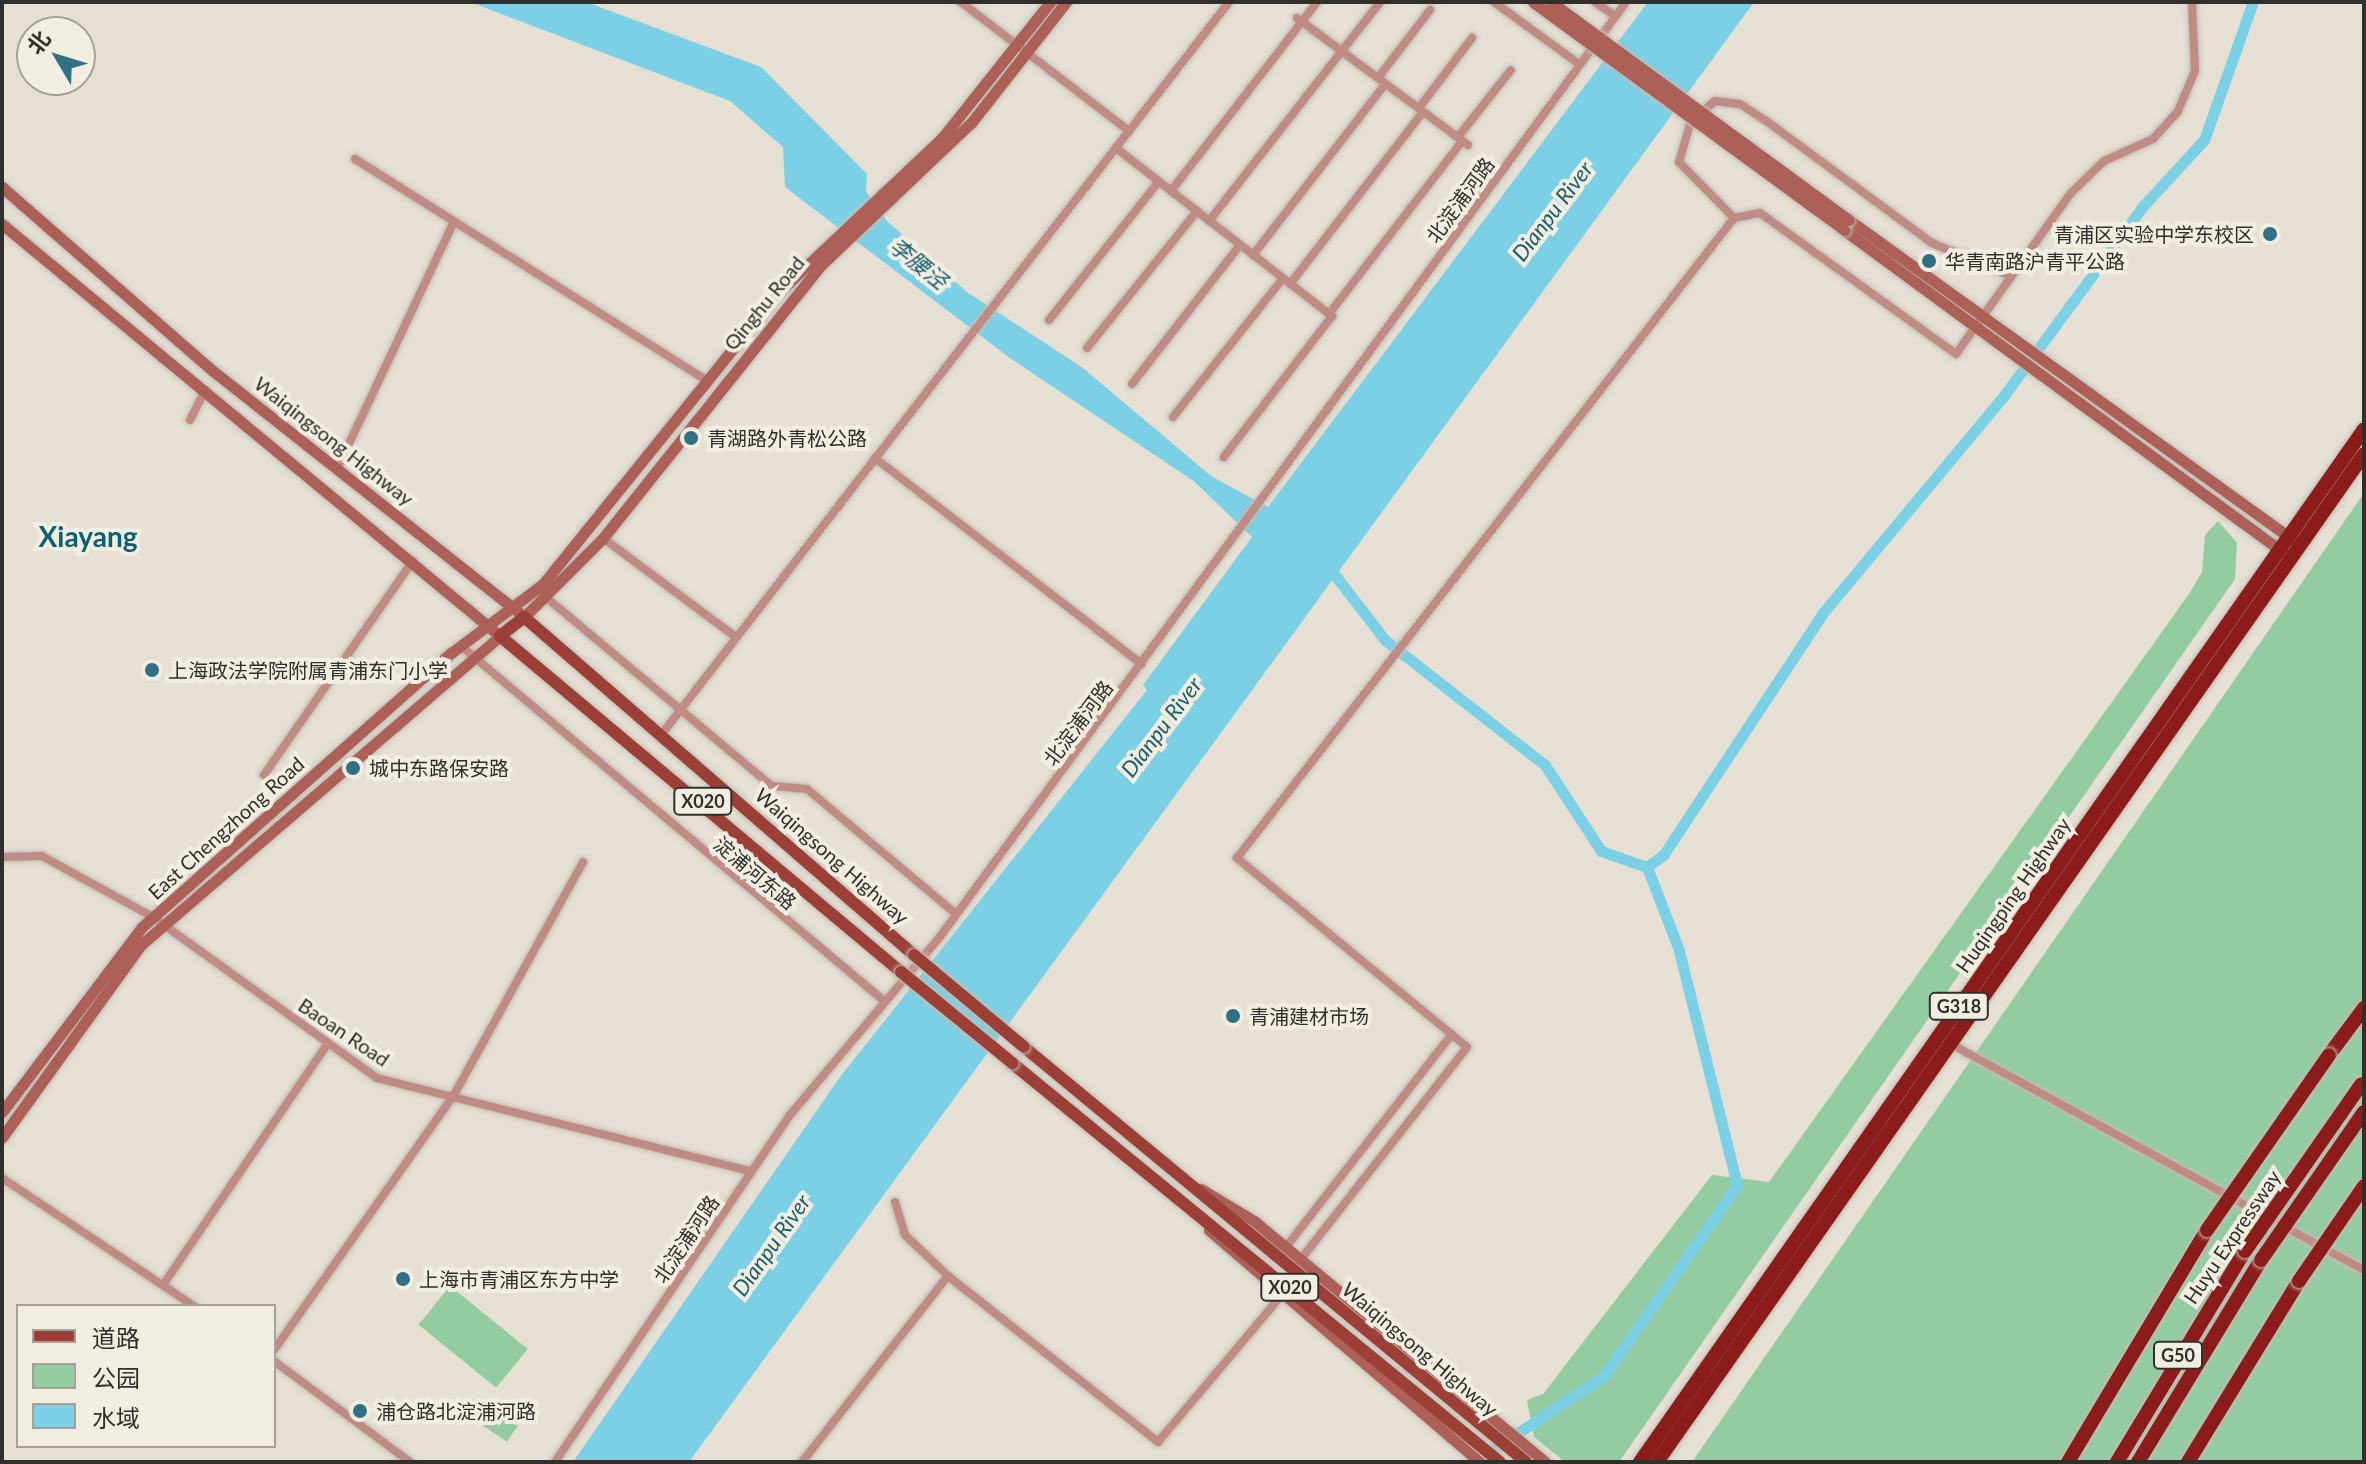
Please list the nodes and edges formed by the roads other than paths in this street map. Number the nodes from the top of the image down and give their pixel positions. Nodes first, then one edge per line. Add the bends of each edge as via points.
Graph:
1 (961, 2) edge
2 (1050, 2) edge
3 (1066, 2) edge
4 (1229, 2) edge
5 (1317, 2) edge
6 (1380, 2) edge
7 (1494, 2) edge
8 (1533, 2) edge
9 (1551, 2) edge
10 (1595, 2) edge
11 (1626, 2) edge
12 (2192, 2) edge
13 (1430, 10) dead end
14 (1615, 16) junction
15 (1299, 20) junction
16 (1472, 38) dead end
17 (1021, 51) junction
18 (1341, 51) junction
19 (1579, 64) junction
20 (1511, 70) dead end
21 (1382, 81) junction
22 (1421, 110) junction
23 (1129, 131) junction
24 (1463, 141) junction
25 (1116, 148) junction
26 (355, 159) dead end
27 (1159, 181) junction
28 (2, 187) edge
29 (1171, 191) junction
30 (1197, 211) junction
31 (1734, 218) junction
32 (1209, 221) junction
33 (454, 222) junction
34 (2, 224) edge
35 (1846, 225) junction
36 (845, 236) junction
37 (1240, 245) junction
38 (1253, 255) junction
39 (2011, 276) junction
40 (1286, 281) junction
41 (1329, 314) junction
42 (1985, 316) junction
43 (1049, 320) dead end
44 (1977, 326) junction
45 (1087, 348) dead end
46 (708, 381) junction
47 (1132, 384) dead end
48 (205, 390) junction
49 (1173, 417) dead end
50 (190, 420) dead end
51 (2364, 429) edge
52 (2364, 454) edge
53 (1224, 457) dead end
54 (875, 458) junction
55 (337, 469) junction
56 (603, 538) junction
57 (2294, 541) junction
58 (2285, 554) junction
59 (413, 561) junction
60 (548, 599) junction
61 (519, 613) junction
62 (489, 627) junction
63 (500, 636) junction
64 (736, 637) junction
65 (461, 646) junction
66 (471, 655) junction
67 (1142, 664) junction
68 (682, 708) junction
69 (661, 735) junction
70 (264, 775) dead end
71 (4, 853) edge
72 (583, 862) dead end
73 (955, 913) junction
74 (157, 921) junction
75 (883, 1000) junction
76 (2364, 1007) edge
77 (1452, 1034) junction
78 (1944, 1040) junction
79 (328, 1043) junction
80 (2362, 1083) edge
81 (455, 1093) junction
82 (2, 1112) edge
83 (2364, 1112) edge
84 (2, 1137) edge
85 (751, 1171) junction
86 (2, 1178) edge
87 (2364, 1186) edge
88 (1197, 1187) junction
89 (1179, 1197) junction
90 (895, 1202) dead end
91 (1286, 1247) junction
92 (1301, 1259) junction
93 (2364, 1270) edge
94 (948, 1276) junction
95 (163, 1285) junction
96 (1281, 1296) junction
97 (191, 1304) edge
98 (276, 1347) edge
99 (276, 1362) edge
100 (1660, 1432) junction
101 (1660, 1459) edge
102 (410, 1462) edge
103 (555, 1462) edge
104 (802, 1462) edge
105 (1480, 1462) edge
106 (1500, 1462) edge
107 (1526, 1462) edge
108 (1545, 1462) edge
109 (1633, 1462) edge
110 (1640, 1462) edge
111 (2066, 1462) edge
112 (2117, 1462) edge
113 (2138, 1462) edge
114 (2188, 1462) edge

1 - 17 street
2 - 17 main road, Qinghu Road
3 - 17 main road, Qinghu Road
4 - 23 street
5 - 15 street
6 - 18 street
7 - 19 street
8 - 35 main road, bridge
9 - 35 main road, bridge
10 - 14 street
11 - 14 street, 北淀浦河路
12 - 39 street via 2197,44 2188,93 2165,128 2104,161
13 - 21 street
14 - 19 street, 北淀浦河路
15 - 18 street
15 - 29 street
16 - 22 street
17 - 23 street
17 - 36 main road, Qinghu Road via 881,204
18 - 21 street
18 - 32 street
19 - 67 street, 北淀浦河路
20 - 24 street
21 - 22 street
21 - 38 street
22 - 24 street
22 - 40 street
23 - 25 street
24 - 41 street
25 - 27 street
25 - 54 street
26 - 33 street
27 - 29 street
27 - 43 street
28 - 55 main road, Waiqingsong Highway / X020
29 - 30 street
30 - 32 street
30 - 45 street
31 - 39 street via 1679,162 1691,121 1715,101 1740,104 1765,120 1932,243
31 - 44 street via 1760,213 1956,354
31 - 77 street via 1237,858
32 - 37 street
33 - 46 street
33 - 55 street via 377,399
34 - 48 main road, Waiqingsong Highway / X020
35 - 42 main road
35 - 44 main road
36 - 46 main road, Qinghu Road via 779,292
36 - 56 main road, Qinghu Road
37 - 38 street
37 - 47 street
38 - 40 street
39 - 42 street
40 - 41 street
40 - 49 street
41 - 53 street
42 - 44 street
42 - 57 main road
44 - 58 main road
46 - 61 main road, Qinghu Road
48 - 50 street
48 - 59 main road, Waiqingsong Highway / X020
51 - 57 highway, Huqingping Highway / G318
52 - 57 highway, Huqingping Highway / G318
54 - 64 street
54 - 67 street
55 - 61 main road, Waiqingsong Highway / X020
56 - 60 main road, Qinghu Road
56 - 64 street
57 - 58 highway, Huqingping Highway / G318
58 - 78 highway, Huqingping Highway / G318
59 - 62 main road, Waiqingsong Highway / X020
59 - 70 street
60 - 61 main road, Qinghu Road
60 - 68 street
61 - 62 main road, East Chengzhong Road
61 - 63 main road, Qinghu Road
61 - 69 main road, Waiqingsong Highway / X020
62 - 63 main road, Waiqingsong Highway / X020
62 - 65 main road, East Chengzhong Road
63 - 66 main road, East Chengzhong Road
63 - 89 main road, Waiqingsong Highway / X020, bridge
64 - 68 street
65 - 66 street, 淀浦河东路
65 - 74 main road, East Chengzhong Road
66 - 74 main road, East Chengzhong Road
66 - 75 street, 淀浦河东路
67 - 73 street, 北淀浦河路
68 - 69 street
68 - 73 street via 772,786 807,789
69 - 88 main road, Waiqingsong Highway / X020, bridge via 914,955
71 - 74 street, Baoan Road via 42,856
72 - 81 street
73 - 75 street, 北淀浦河路
74 - 79 street, Baoan Road
74 - 82 main road, East Chengzhong Road
74 - 84 main road, East Chengzhong Road
75 - 85 street, 北淀浦河路
76 - 111 highway, bridge via 2207,1230
77 - 91 street
77 - 92 street via 1467,1047
78 - 93 street
78 - 100 highway, Huqingping Highway / G318
78 - 101 highway, Huqingping Highway / G318
79 - 81 street, Baoan Road via 377,1078
79 - 95 street
80 - 112 highway, Huyu Expressway / G50, bridge via 2245,1251
81 - 85 street, Baoan Road
81 - 98 street
83 - 113 highway, Huyu Expressway / G50, bridge via 2261,1260
85 - 103 street, 北淀浦河路
86 - 95 street
87 - 114 highway, bridge
88 - 91 main road
88 - 107 main road, Waiqingsong Highway / X020
89 - 96 main road
89 - 106 main road, Waiqingsong Highway / X020
90 - 94 street via 905,1235
91 - 92 main road
92 - 108 main road
94 - 96 street via 1158,1442
94 - 104 street
95 - 97 street
96 - 105 main road
99 - 102 street
100 - 109 main road
100 - 110 highway, Huqingping Highway / G318

